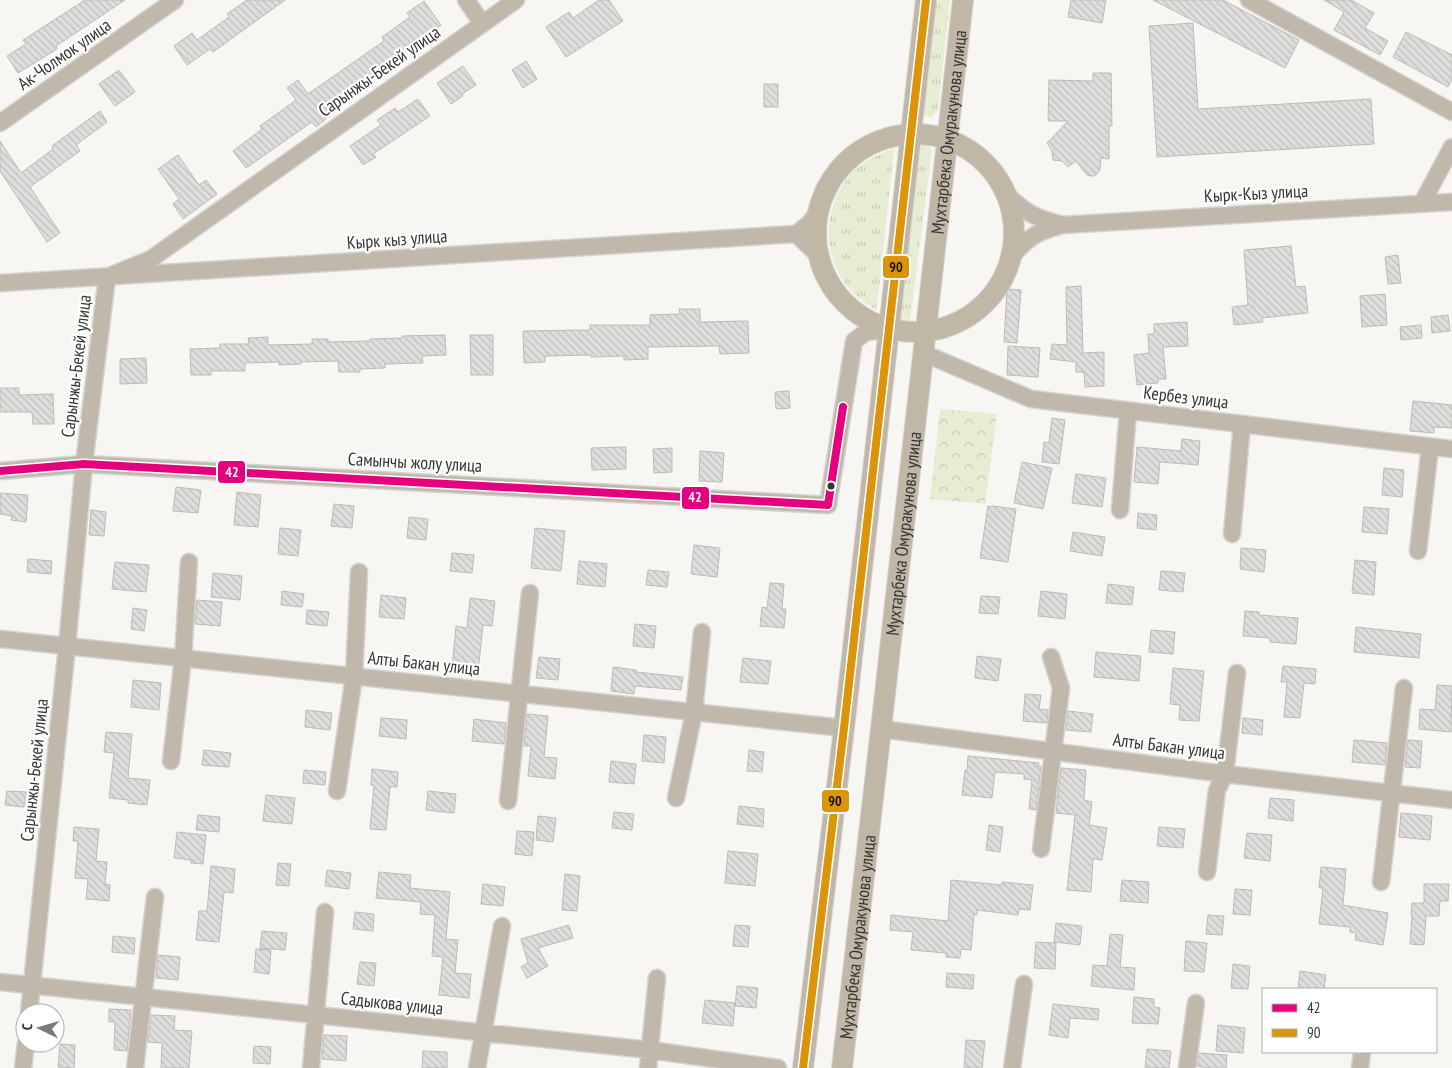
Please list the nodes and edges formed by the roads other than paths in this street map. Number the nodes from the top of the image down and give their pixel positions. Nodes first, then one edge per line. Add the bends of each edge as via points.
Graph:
1 (175, 0) edge
2 (466, 0) edge
3 (516, 0) edge
4 (926, 0) edge
5 (963, 0) edge
6 (1249, 0) edge
7 (482, 23) junction
8 (1452, 112) edge
9 (0, 123) edge
10 (911, 134) junction
11 (948, 139) junction
12 (1452, 147) edge
13 (1006, 194) junction
14 (1452, 202) edge
15 (1422, 203) junction
16 (818, 211) junction
17 (1062, 225) junction
18 (796, 234) junction
19 (818, 255) junction
20 (1011, 257) junction
21 (107, 278) junction
22 (0, 283) edge
23 (888, 330) junction
24 (925, 333) junction
25 (923, 353) junction
26 (1128, 411) junction
27 (1242, 424) junction
28 (1430, 447) junction
29 (1452, 449) edge
30 (84, 464) junction
31 (0, 471) edge
32 (1120, 510) dead end
33 (1232, 534) dead end
34 (1418, 551) dead end
35 (189, 562) dead end
36 (359, 572) dead end
37 (530, 593) dead end
38 (702, 632) dead end
39 (0, 639) edge
40 (67, 646) junction
41 (1051, 657) dead end
42 (183, 658) junction
43 (1237, 673) dead end
44 (354, 676) junction
45 (1404, 688) dead end
46 (520, 694) junction
47 (694, 712) junction
48 (844, 728) junction
49 (881, 729) junction
50 (1054, 751) junction
51 (172, 761) dead end
52 (1225, 774) junction
53 (337, 791) dead end
54 (1392, 793) junction
55 (676, 798) dead end
56 (1452, 800) edge
57 (508, 801) dead end
58 (1041, 849) dead end
59 (1207, 872) dead end
60 (1381, 882) dead end
61 (155, 897) dead end
62 (325, 912) dead end
63 (502, 926) dead end
64 (657, 978) dead end
65 (0, 982) edge
66 (1024, 984) dead end
67 (31, 986) junction
68 (144, 996) junction
69 (29, 1003) edge
70 (1196, 1003) dead end
71 (316, 1015) junction
72 (482, 1032) junction
73 (650, 1050) junction
74 (25, 1053) edge
75 (1362, 1053) edge
76 (24, 1068) edge
77 (135, 1068) edge
78 (311, 1068) edge
79 (477, 1068) edge
80 (648, 1068) edge
81 (778, 1068) edge
82 (803, 1068) edge
83 (842, 1068) edge
84 (1012, 1068) edge
85 (1186, 1068) edge
86 (1360, 1068) edge

1 - 9 street, Ак-Чолмок улица
2 - 7 street
3 - 7 street, Сарынжы-Бекей улица
4 - 10 main road, Мухтарбека Омуракунова улица
5 - 11 main road, Мухтарбека Омуракунова улица
6 - 8 street
7 - 21 street, Сарынжы-Бекей улица via 151,258
10 - 11 main road
10 - 16 main road via 892,136 856,153 830,181
10 - 23 main road, Мухтарбека Омуракунова улица
11 - 13 main road via 982,159
11 - 24 main road, Мухтарбека Омуракунова улица
12 - 15 street
13 - 17 street, Кырк-Кыз улица via 1039,220
13 - 20 main road via 1014,229
14 - 15 street, Кырк-Кыз улица
15 - 17 street, Кырк-Кыз улица
16 - 18 street via 810,223
16 - 19 main road via 815,238
17 - 20 street, Кырк-Кыз улица via 1040,231 1025,241
18 - 19 street
18 - 21 street, Кырк кыз улица
19 - 23 main road via 823,272 843,302 864,319
20 - 24 main road via 1001,283 977,312 944,329
21 - 22 street, Кырк кыз улица
21 - 30 street, Сарынжы-Бекей улица
23 - 24 main road
23 - 30 street, Самынчы жолу улица via 866,332 854,341 828,506
23 - 48 main road, Мухтарбека Омуракунова улица
24 - 25 main road, Мухтарбека Омуракунова улица
25 - 26 street, Кербез улица via 1031,399
25 - 49 main road, Мухтарбека Омуракунова улица
26 - 27 street, Кербез улица
26 - 32 street
27 - 28 street, Кербез улица
27 - 33 street
28 - 29 street, Кербез улица
28 - 34 street
30 - 31 street, Самынчы жолу улица
30 - 40 street, Сарынжы-Бекей улица
35 - 42 street
36 - 44 street
37 - 46 street
38 - 47 street
39 - 40 street, Алты Бакан улица
40 - 42 street, Алты Бакан улица
40 - 67 street, Сарынжы-Бекей улица
41 - 50 street via 1061,688
42 - 44 street, Алты Бакан улица
42 - 51 street
43 - 52 street
44 - 46 street, Алты Бакан улица
44 - 53 street
45 - 54 street
46 - 47 street, Алты Бакан улица
46 - 57 street
47 - 48 street, Алты Бакан улица
47 - 55 street
48 - 82 main road, Мухтарбека Омуракунова улица
49 - 50 street, Алты Бакан улица
49 - 83 main road, Мухтарбека Омуракунова улица
50 - 52 street, Алты Бакан улица
50 - 58 street
52 - 54 street, Алты Бакан улица
52 - 59 street via 1217,790
54 - 56 street, Алты Бакан улица
54 - 60 street
61 - 68 street
62 - 71 street
63 - 72 street
64 - 73 street
65 - 67 street, Садыкова улица
66 - 84 street
67 - 68 street, Садыкова улица
67 - 69 street, Сарынжы-Бекей улица
68 - 71 street, Садыкова улица
68 - 77 street
70 - 85 street
71 - 72 street, Садыкова улица
71 - 78 street
72 - 73 street, Садыкова улица
72 - 79 street
73 - 80 street
73 - 81 street, Садыкова улица
74 - 76 street
75 - 86 street

